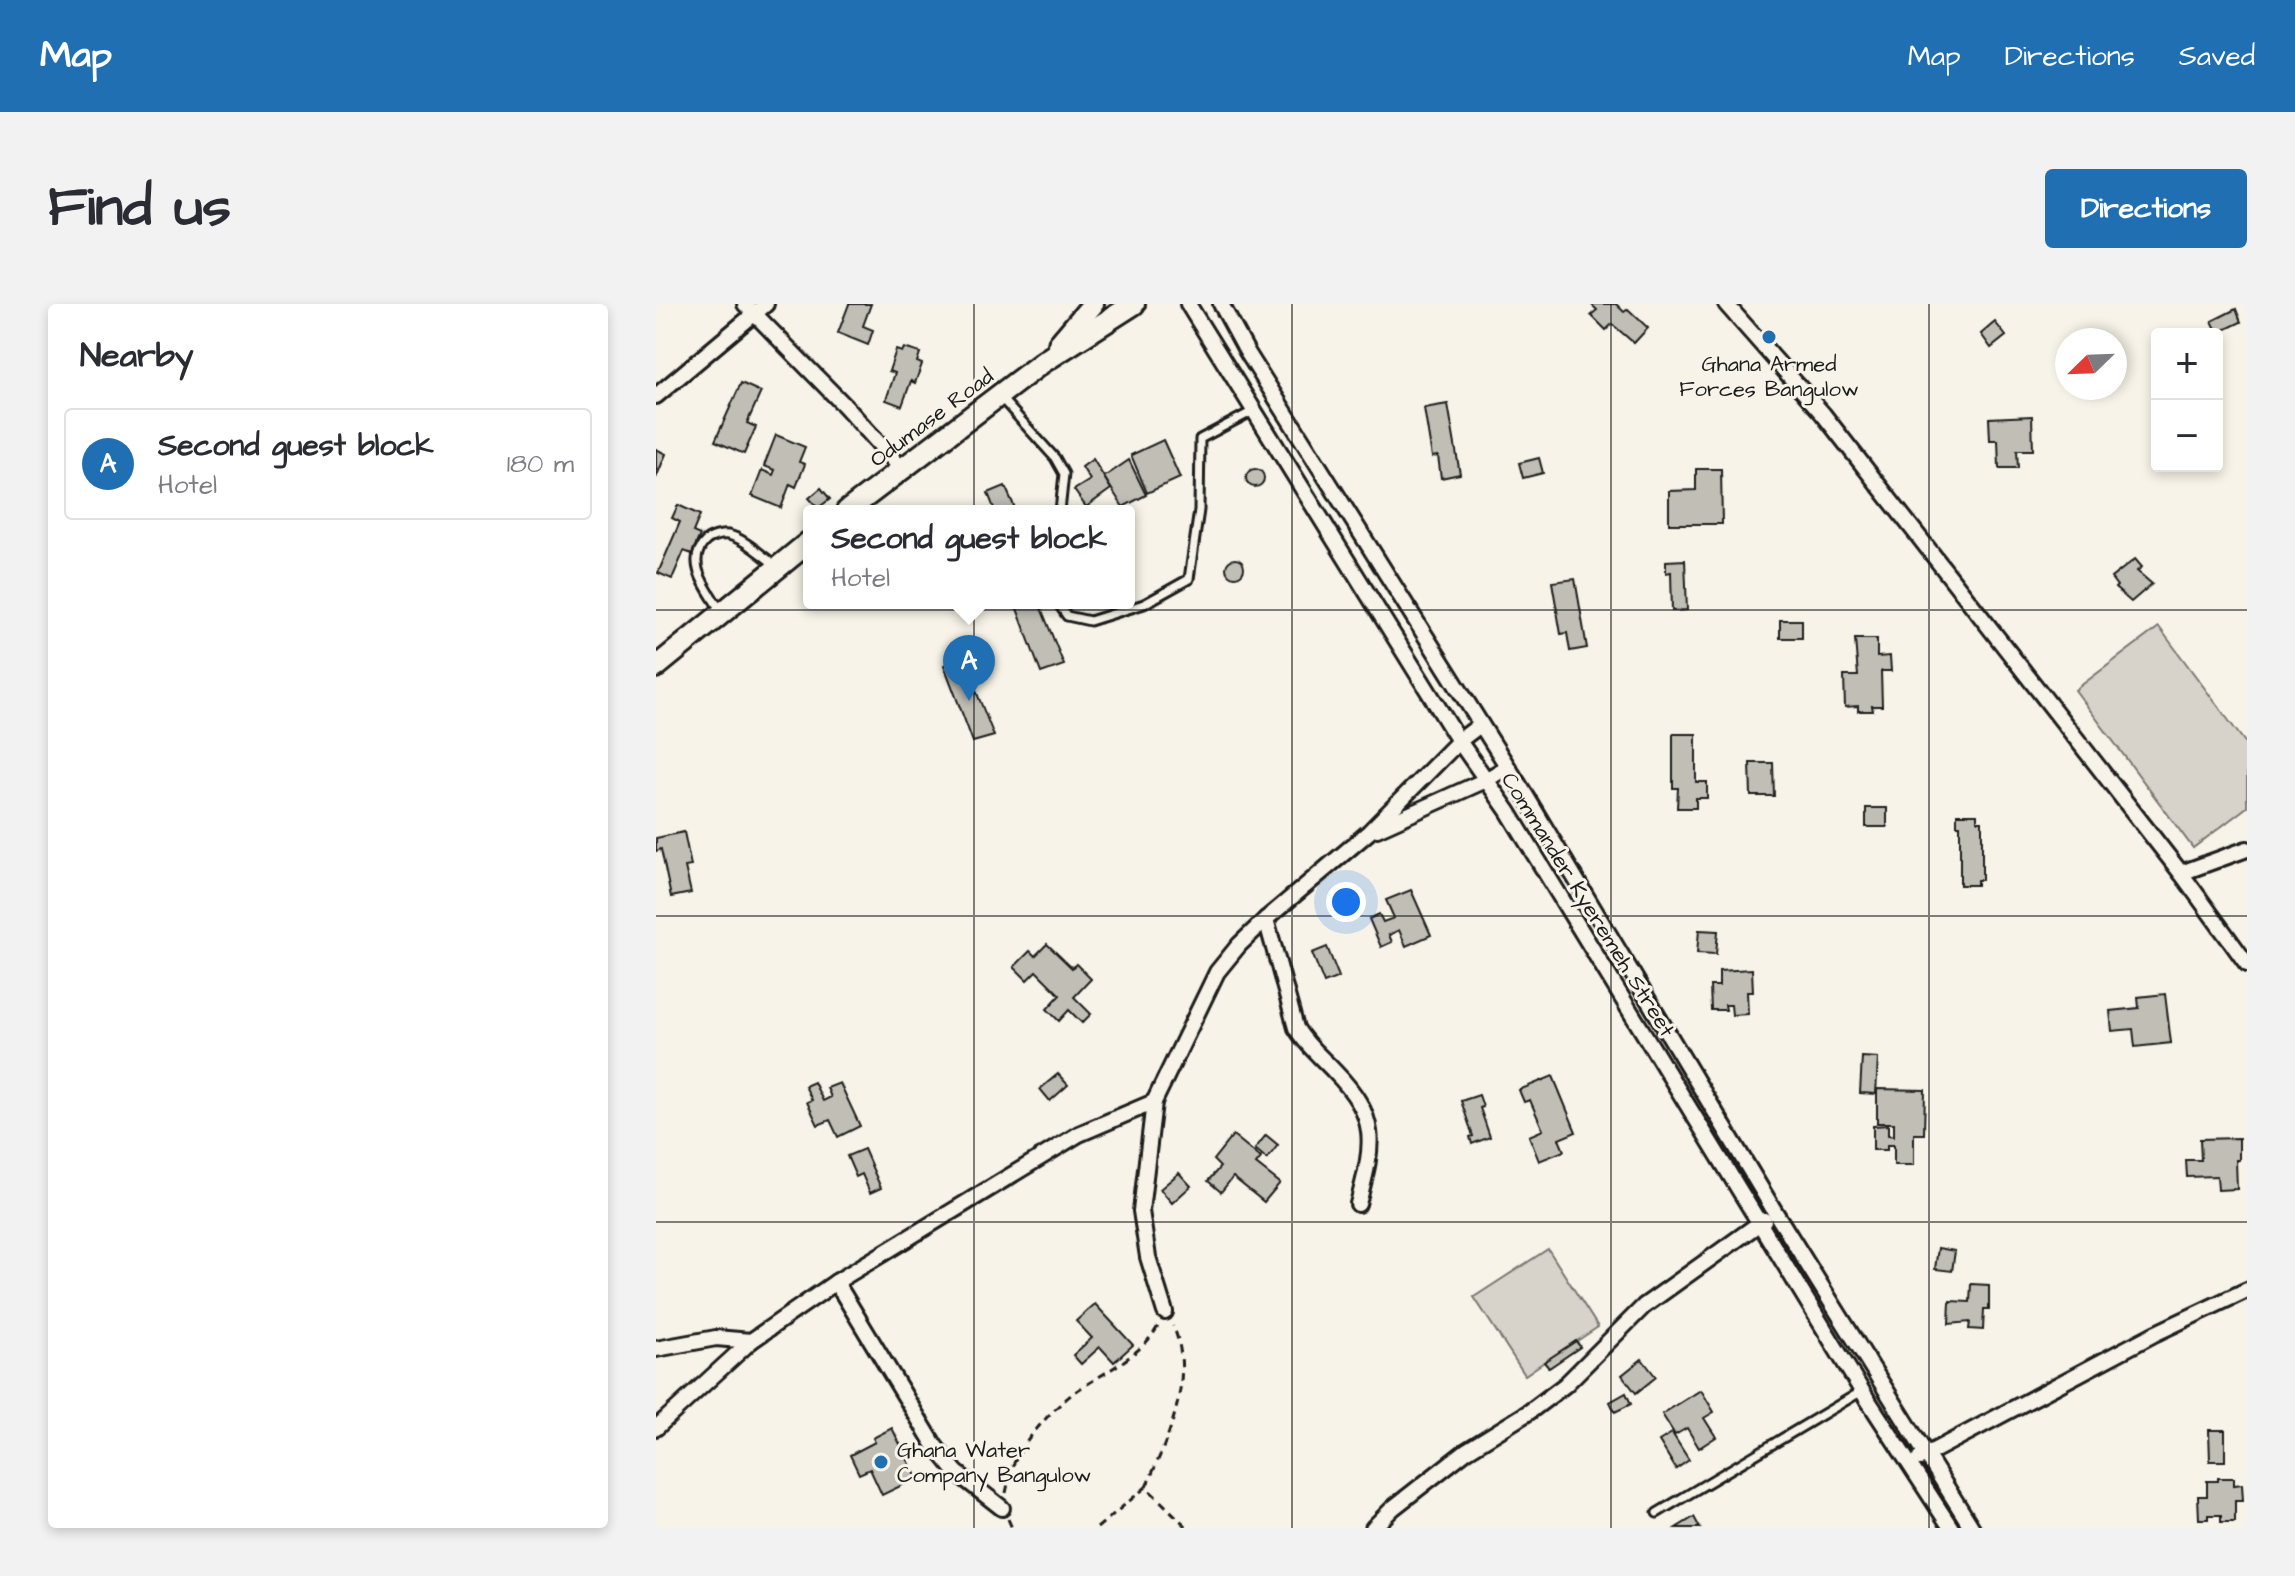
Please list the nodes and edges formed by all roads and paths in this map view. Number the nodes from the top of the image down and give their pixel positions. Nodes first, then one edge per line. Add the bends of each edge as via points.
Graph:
1 (766, 304) edge
2 (1093, 304) edge
3 (1134, 304) edge
4 (1188, 304) edge
5 (1221, 304) edge
6 (1726, 304) edge
7 (750, 309) edge
8 (1043, 362) junction
9 (656, 396) edge
10 (999, 397) junction
11 (1255, 410) junction
12 (901, 468) junction
13 (855, 505) edge
14 (1061, 505) edge
15 (803, 547) edge
16 (778, 566) junction
17 (1135, 607) edge
18 (1062, 609) edge
19 (1128, 609) edge
20 (721, 612) junction
21 (656, 667) edge
22 (1480, 725) junction
23 (1459, 741) junction
24 (1507, 767) junction
25 (1486, 780) junction
26 (1369, 832) junction
27 (2247, 849) edge
28 (2181, 873) junction
29 (1266, 919) junction
30 (2247, 964) edge
31 (1154, 1102) junction
32 (1358, 1204) dead end
33 (1775, 1212) junction
34 (1759, 1223) junction
35 (836, 1282) junction
36 (2247, 1290) edge
37 (1165, 1312) junction
38 (751, 1341) junction
39 (656, 1349) edge
40 (1862, 1391) junction
41 (656, 1428) edge
42 (1927, 1454) junction
43 (1908, 1464) junction
44 (1146, 1487) junction
45 (1002, 1508) joint
46 (1657, 1513) dead end
47 (1097, 1528) edge
48 (1188, 1528) edge
49 (1373, 1528) edge
50 (1951, 1528) edge
51 (1972, 1528) edge

1 - 7 street
2 - 8 main road, Odumase Road
3 - 8 main road, Odumase Road
4 - 11 street, Commander Kyeremeh Street
5 - 22 street, Commander Kyeremeh Street
6 - 28 street via 1823,414
7 - 9 street
7 - 12 street
8 - 10 main road, Odumase Road
10 - 12 main road, Odumase Road
10 - 14 lane via 1055,458 1064,474
11 - 17 lane via 1200,439 1199,510 1189,579
11 - 23 street, Commander Kyeremeh Street
12 - 13 main road, Odumase Road
15 - 16 main road
16 - 20 main road
16 - 20 lane via 731,535 707,540 695,561
18 - 19 lane via 1067,616 1090,621
20 - 21 main road
22 - 23 street
22 - 24 street, Commander Kyeremeh Street
23 - 25 street, Commander Kyeremeh Street
23 - 26 street
24 - 25 street
24 - 33 street, Commander Kyeremeh Street
25 - 26 street
25 - 34 street, Commander Kyeremeh Street
26 - 29 street
27 - 28 street
28 - 30 street
29 - 31 street via 1217,972
29 - 32 street via 1296,1028 1342,1079 1367,1121 1371,1147
31 - 35 street via 1079,1134
31 - 37 street via 1141,1211
33 - 34 street
33 - 42 street, Commander Kyeremeh Street
34 - 40 street, Commander Kyeremeh Street
34 - 49 street via 1644,1306 1565,1385 1466,1451
35 - 38 street
35 - 45 street via 935,1446 956,1472
36 - 42 street
37 - 44 path via 1175,1329 1183,1374 1166,1444
37 - 45 path via 1154,1334 1072,1394 1033,1433 1014,1464
38 - 39 street via 716,1338
38 - 41 street
40 - 43 street, Commander Kyeremeh Street
40 - 46 lane
42 - 43 street
42 - 51 street, Commander Kyeremeh Street
43 - 50 street, Commander Kyeremeh Street
44 - 47 path
44 - 48 path

